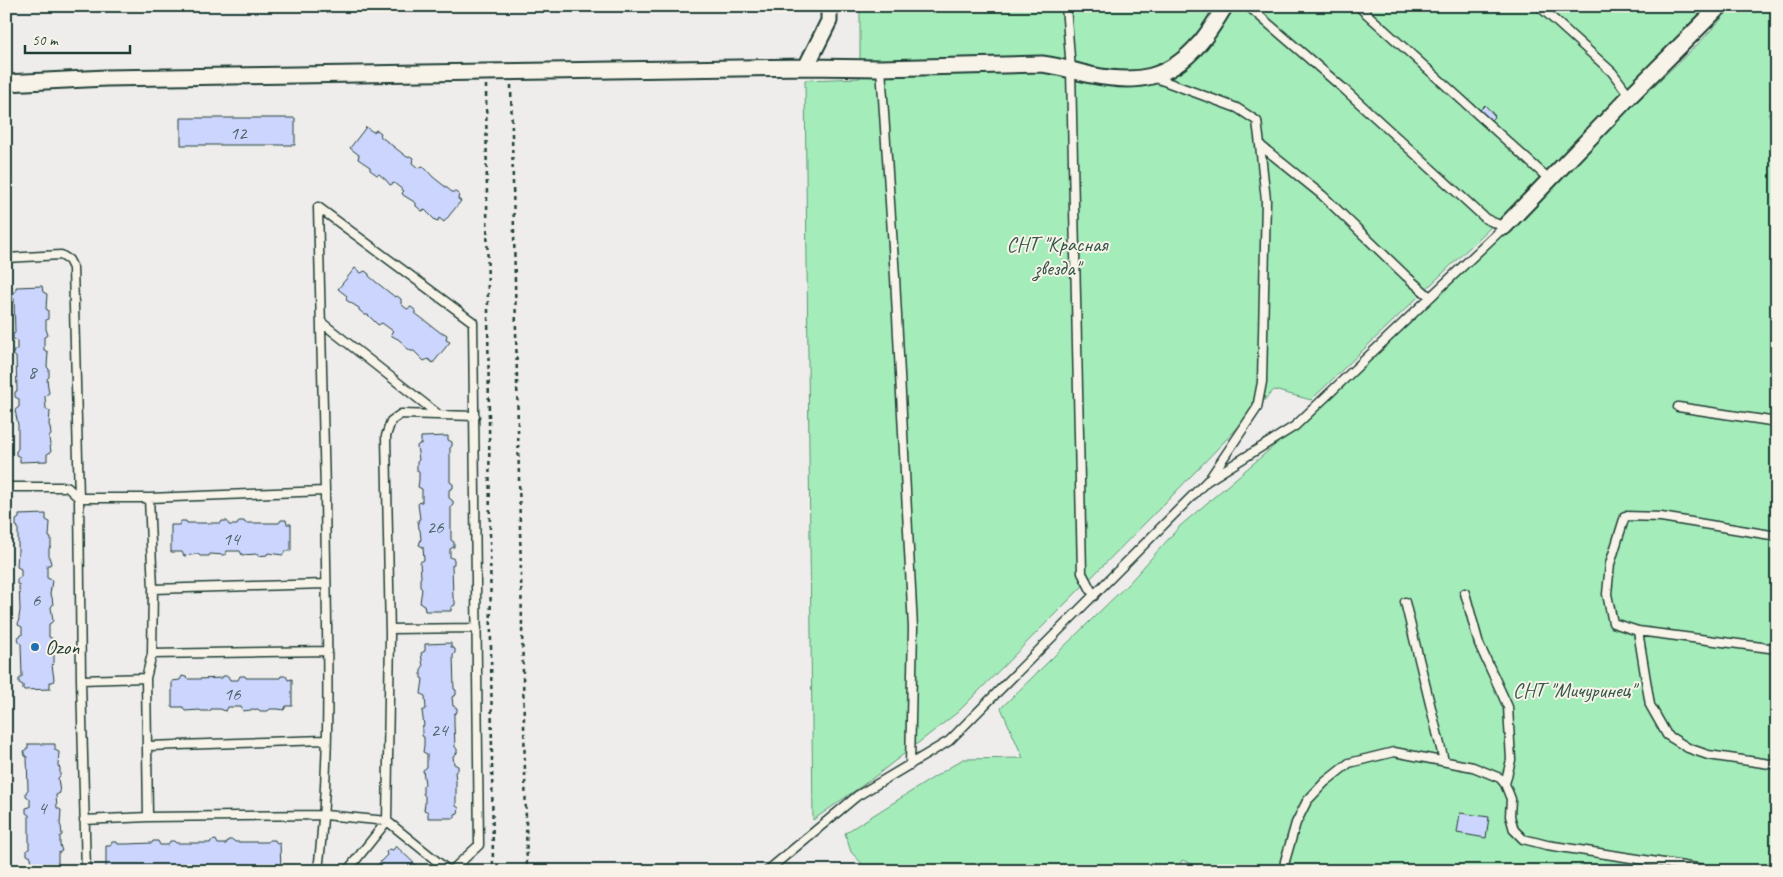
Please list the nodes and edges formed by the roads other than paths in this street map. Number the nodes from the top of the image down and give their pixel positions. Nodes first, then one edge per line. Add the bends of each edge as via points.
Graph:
1 (829, 6) edge
2 (1066, 6) edge
3 (1225, 6) edge
4 (1248, 6) edge
5 (1358, 6) edge
6 (1539, 6) edge
7 (1720, 6) edge
8 (806, 67) junction
9 (882, 68) junction
10 (1071, 70) junction
11 (1153, 77) junction
12 (6, 83) edge
13 (1630, 96) junction
14 (1260, 145) junction
15 (1550, 180) junction
16 (1504, 227) junction
17 (6, 258) edge
18 (1430, 297) junction
19 (321, 322) junction
20 (1678, 407) dead end
21 (439, 415) junction
22 (475, 416) junction
23 (1777, 422) edge
24 (1207, 482) junction
25 (6, 487) edge
26 (325, 491) junction
27 (79, 498) junction
28 (149, 498) junction
29 (1777, 536) edge
30 (326, 584) junction
31 (152, 589) junction
32 (1465, 593) dead end
33 (1094, 596) junction
34 (1405, 602) dead end
35 (477, 628) junction
36 (390, 629) junction
37 (1638, 631) junction
38 (1777, 649) edge
39 (328, 651) junction
40 (152, 654) junction
41 (146, 678) junction
42 (81, 680) junction
43 (326, 740) junction
44 (148, 746) junction
45 (1444, 761) junction
46 (910, 765) junction
47 (1777, 765) edge
48 (1505, 784) junction
49 (324, 815) junction
50 (148, 817) junction
51 (84, 820) junction
52 (387, 821) junction
53 (86, 871) edge
54 (318, 871) edge
55 (347, 871) edge
56 (450, 871) edge
57 (767, 871) edge
58 (1284, 871) edge
59 (1716, 871) edge

1 - 8 street via 829,21
2 - 10 lane
3 - 11 street via 1200,44 1176,67
4 - 16 lane via 1486,218
5 - 15 lane
6 - 13 lane via 1612,72
7 - 13 street
8 - 9 street
8 - 12 street via 115,78
9 - 10 street via 1042,64
9 - 46 lane via 913,628
10 - 11 street via 1120,80
10 - 33 lane via 1082,573
11 - 14 lane via 1236,108 1257,121
13 - 15 street
14 - 18 lane via 1322,195
14 - 24 lane via 1266,200 1262,382 1257,408
15 - 16 street
16 - 18 lane
17 - 27 lane via 61,255 73,268
18 - 24 lane via 1294,426
19 - 21 lane
19 - 22 lane via 318,208 473,322
19 - 26 lane
20 - 23 lane
21 - 22 lane
21 - 36 lane via 401,414 391,421 386,436
22 - 35 lane
24 - 33 lane
25 - 27 lane via 67,487
26 - 28 lane
26 - 30 lane
27 - 28 lane
27 - 42 lane
28 - 31 lane
29 - 37 lane via 1661,518 1625,516 1610,564 1607,594 1613,623
30 - 31 lane
30 - 39 lane
31 - 40 lane
32 - 48 lane via 1479,644 1508,707 1511,760
33 - 46 lane via 949,741
34 - 45 lane
35 - 36 lane
35 - 56 lane via 479,845
36 - 52 lane
37 - 38 lane
37 - 47 lane via 1650,705 1667,735 1708,755
39 - 40 lane
39 - 43 lane
40 - 41 lane
41 - 42 lane
41 - 44 lane
42 - 51 lane
43 - 44 lane
43 - 49 lane
44 - 50 lane
45 - 48 lane via 1485,771
45 - 58 lane via 1394,752 1349,762 1307,801 1296,823
46 - 57 lane via 857,796
48 - 59 lane via 1511,799 1510,816 1514,830 1523,839
49 - 50 lane
49 - 52 lane
49 - 54 lane
50 - 51 lane
51 - 53 lane
52 - 55 lane
52 - 56 lane

